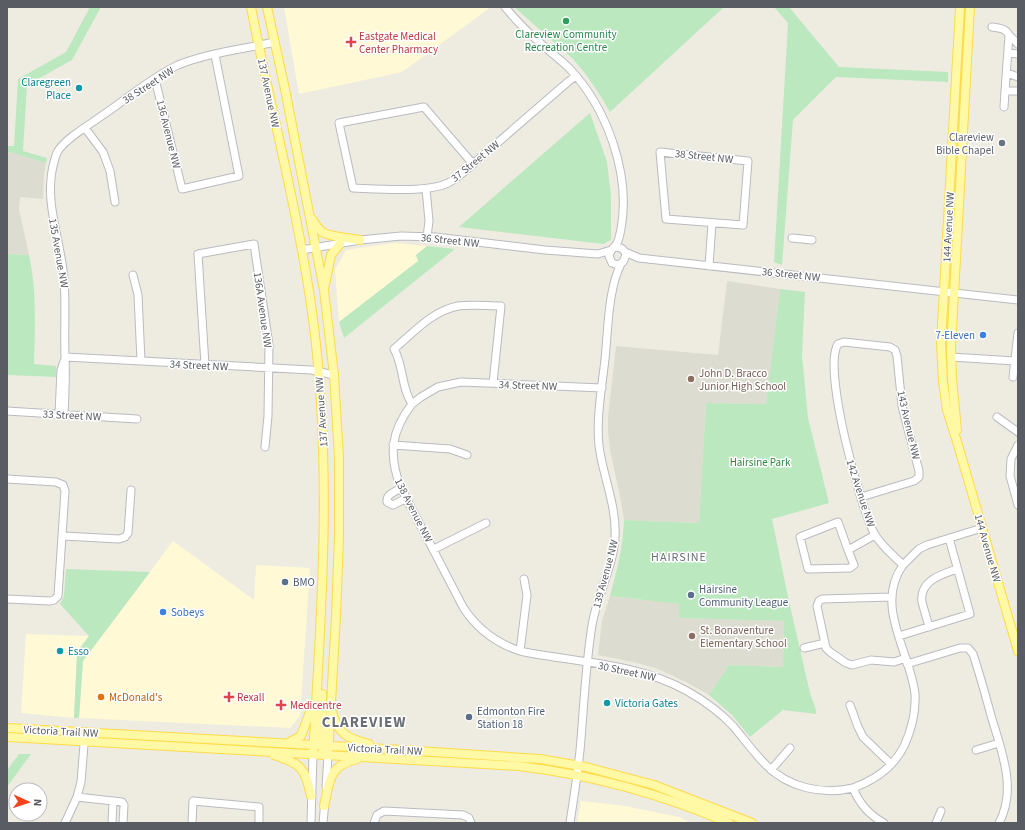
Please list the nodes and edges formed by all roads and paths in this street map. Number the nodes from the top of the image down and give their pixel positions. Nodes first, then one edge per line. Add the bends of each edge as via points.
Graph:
1 (251, 7) edge
2 (267, 7) edge
3 (505, 7) edge
4 (960, 7) edge
5 (970, 7) edge
6 (992, 27) dead end
7 (1009, 35) junction
8 (275, 42) junction
9 (1018, 44) edge
10 (259, 45) junction
11 (1008, 53) junction
12 (1018, 54) edge
13 (215, 55) junction
14 (1007, 73) junction
15 (576, 76) junction
16 (1018, 76) edge
17 (155, 78) junction
18 (1005, 91) junction
19 (1018, 91) edge
20 (1004, 107) dead end
21 (84, 128) junction
22 (473, 164) junction
23 (52, 174) joint
24 (426, 189) junction
25 (115, 202) dead end
26 (309, 216) junction
27 (712, 223) junction
28 (620, 234) junction
29 (427, 237) junction
30 (792, 238) dead end
31 (360, 240) junction
32 (812, 240) dead end
33 (340, 244) junction
34 (316, 248) junction
35 (612, 249) junction
36 (302, 250) junction
37 (624, 251) junction
38 (598, 254) junction
39 (638, 258) junction
40 (610, 260) junction
41 (622, 263) junction
42 (709, 266) junction
43 (133, 275) dead end
44 (615, 279) junction
45 (324, 290) junction
46 (944, 293) junction
47 (954, 294) junction
48 (1018, 300) edge
49 (1018, 333) edge
50 (838, 344) joint
51 (65, 357) junction
52 (951, 357) junction
53 (141, 361) junction
54 (1015, 361) junction
55 (204, 365) junction
56 (269, 369) junction
57 (318, 371) junction
58 (334, 375) junction
59 (1013, 377) dead end
60 (493, 383) junction
61 (602, 388) junction
62 (412, 404) junction
63 (7, 411) edge
64 (61, 414) junction
65 (997, 417) dead end
66 (137, 419) dead end
67 (1018, 432) edge
68 (958, 445) junction
69 (1018, 445) edge
70 (393, 446) junction
71 (265, 448) dead end
72 (466, 455) dead end
73 (7, 479) edge
74 (401, 488) junction
75 (131, 490) dead end
76 (861, 496) junction
77 (407, 498) junction
78 (1018, 505) edge
79 (486, 523) dead end
80 (982, 528) junction
81 (875, 534) junction
82 (62, 536) junction
83 (949, 538) junction
84 (434, 550) junction
85 (848, 550) junction
86 (902, 565) junction
87 (957, 569) junction
88 (524, 579) dead end
89 (891, 597) junction
90 (7, 599) edge
91 (474, 622) joint
92 (929, 627) junction
93 (899, 636) junction
94 (320, 637) junction
95 (825, 643) junction
96 (804, 648) dead end
97 (520, 651) junction
98 (1018, 651) edge
99 (906, 661) junction
100 (588, 663) junction
101 (316, 696) junction
102 (850, 705) dead end
103 (331, 707) junction
104 (7, 728) edge
105 (84, 732) junction
106 (7, 737) edge
107 (84, 742) junction
108 (288, 743) junction
109 (999, 743) junction
110 (321, 745) junction
111 (387, 748) junction
112 (790, 748) dead end
113 (976, 750) dead end
114 (264, 752) junction
115 (313, 754) junction
116 (328, 755) junction
117 (367, 757) junction
118 (891, 764) junction
119 (579, 766) junction
120 (771, 770) junction
121 (577, 775) junction
122 (853, 788) junction
123 (311, 796) junction
124 (77, 797) junction
125 (113, 801) junction
126 (324, 806) junction
127 (941, 810) dead end
128 (470, 821) edge
129 (65, 823) edge
130 (112, 823) edge
131 (123, 823) edge
132 (192, 823) edge
133 (259, 823) edge
134 (311, 823) edge
135 (323, 823) edge
136 (374, 823) edge
137 (570, 823) edge
138 (729, 823) edge
139 (752, 823) edge
140 (884, 823) edge
141 (936, 823) edge
142 (999, 823) edge

1 - 10 main road, 137 Avenue NW
2 - 8 main road, 137 Avenue NW
3 - 15 street via 536,40
4 - 46 main road, 144 Avenue NW
5 - 47 main road, 144 Avenue NW
6 - 7 street via 1004,29
7 - 9 street
7 - 11 street
8 - 10 street, 38 Street NW
8 - 26 main road, 137 Avenue NW
10 - 13 street, 38 Street NW
10 - 36 main road, 137 Avenue NW
11 - 12 street
11 - 14 street
13 - 17 street, 38 Street NW via 177,66
13 - 17 street, 136 Avenue NW via 239,176 182,189
14 - 16 street
14 - 18 street
15 - 22 street, 37 Street NW
15 - 28 street via 598,108 615,149 622,198
17 - 21 street, 38 Street NW
18 - 19 street
18 - 20 street
21 - 23 street, 38 Street NW via 57,151
21 - 25 street via 103,152 110,171
22 - 24 street, 37 Street NW via 449,182
22 - 24 street, 37 Street NW via 424,107 339,123 353,188
23 - 51 street, 135 Avenue NW via 52,215 64,276 66,301
24 - 29 street via 429,221
26 - 31 main road via 324,233
26 - 34 main road, 137 Avenue NW
27 - 27 street, 38 Street NW via 666,218 660,152 748,161 743,225
27 - 42 street
28 - 35 street
28 - 37 street
29 - 31 street, 36 Street NW via 389,236
29 - 38 street, 36 Street NW
30 - 32 street
31 - 33 street, 36 Street NW
33 - 34 street, 36 Street NW
33 - 45 main road via 331,255
34 - 36 street, 36 Street NW
34 - 45 main road, 137 Avenue NW
35 - 37 street via 618,247
35 - 38 street, 36 Street NW
35 - 40 street
36 - 57 main road, 137 Avenue NW
37 - 39 street, 36 Street NW
37 - 41 street via 626,258
38 - 40 street, 36 Street NW
39 - 41 street, 36 Street NW
39 - 42 street, 36 Street NW
40 - 41 street via 615,264
40 - 44 street, 139 Avenue NW
41 - 44 street, 139 Avenue NW
42 - 46 street, 36 Street NW
43 - 53 street via 138,295
44 - 61 street, 139 Avenue NW
45 - 58 main road, 137 Avenue NW
46 - 47 street, 36 Street NW
46 - 68 main road, 144 Avenue NW via 941,343 943,382 947,410
47 - 48 street, 36 Street NW
47 - 52 main road, 144 Avenue NW
49 - 54 street
50 - 76 street, 142 Avenue NW via 834,354 838,407
50 - 76 street, 143 Avenue NW via 848,342 890,347 895,350 902,406 919,469 919,477 914,481
51 - 53 street, 34 Street NW
51 - 64 street, 135 Avenue NW
52 - 54 street
52 - 68 main road, 144 Avenue NW
53 - 55 street, 34 Street NW
54 - 59 street
55 - 56 street, 34 Street NW
55 - 56 street, 136A Avenue NW via 198,254 254,244 270,345
56 - 57 street, 34 Street NW
56 - 71 street, 136A Avenue NW
57 - 58 street, 34 Street NW
57 - 94 main road, 137 Avenue NW via 324,461
58 - 103 main road, 137 Avenue NW via 339,457 339,537
60 - 61 street, 34 Street NW
60 - 62 street, 34 Street NW via 447,384 430,391
60 - 62 street via 501,306 458,306 425,322 394,349 399,357 406,393
61 - 100 street, 139 Avenue NW via 598,424 599,446 614,513 615,537 612,557 593,619
62 - 70 street, 138 Avenue NW via 399,424
63 - 64 street, 33 Street NW
64 - 66 street, 33 Street NW
65 - 67 street
68 - 80 main road, 144 Avenue NW
69 - 78 street via 1011,459 1010,476
70 - 72 street via 450,449
70 - 74 street, 138 Avenue NW via 393,465
73 - 82 street via 56,482 63,485 65,492
74 - 77 street, 138 Avenue NW
74 - 77 street via 387,498 388,502 393,505
75 - 82 street via 127,535 119,539
76 - 81 street, 142 Avenue NW
77 - 84 street, 138 Avenue NW
79 - 84 street, 138 Avenue NW
80 - 83 street
80 - 98 main road, 144 Avenue NW
81 - 85 street
81 - 86 street, 142 Avenue NW
82 - 90 street via 59,594 56,598 50,601
83 - 86 street via 923,547
83 - 87 street
84 - 91 street, 138 Avenue NW via 463,607
85 - 85 street via 838,522 800,537 808,569 850,568 854,565
86 - 89 street
87 - 92 street via 934,578 924,590 922,602
87 - 92 street via 970,614
88 - 97 street via 527,595
89 - 93 street via 892,612
89 - 95 street via 819,601 817,606
91 - 97 street, 30 Street NW via 494,640
92 - 93 street
93 - 99 street
94 - 101 main road, 137 Avenue NW
94 - 110 main road
95 - 96 street
95 - 99 street via 826,648 846,664 871,660
97 - 100 street, 30 Street NW
99 - 109 street via 968,648 973,654
99 - 118 street via 915,693 914,715 904,747
100 - 119 street, 139 Avenue NW
100 - 120 street, 30 Street NW via 644,673 689,692 732,725
101 - 108 main road via 301,736
101 - 110 main road, 137 Avenue NW
102 - 118 street via 863,737
103 - 110 main road, 137 Avenue NW
103 - 111 main road via 340,731 345,735 354,740
104 - 105 main road, Victoria Trail NW
105 - 107 street
105 - 108 main road, Victoria Trail NW
106 - 107 main road, Victoria Trail NW
107 - 114 main road, Victoria Trail NW
107 - 124 street via 81,782
108 - 110 main road, Victoria Trail NW
109 - 113 street
109 - 142 street via 1006,769 1007,792
110 - 111 main road, Victoria Trail NW
110 - 115 main road, 137 Avenue NW
110 - 116 main road
111 - 119 main road, Victoria Trail NW via 516,756
112 - 120 street
114 - 115 main road, Victoria Trail NW
114 - 123 main road via 299,765 307,778
115 - 116 main road, Victoria Trail NW
115 - 123 street, 137 Avenue NW
116 - 117 main road, Victoria Trail NW
116 - 126 street
117 - 121 main road, Victoria Trail NW via 519,766
117 - 126 main road via 346,762 335,770
118 - 122 street via 874,779
119 - 121 street, 139 Avenue NW
119 - 139 main road, Victoria Trail NW via 654,785
120 - 122 street, 30 Street NW via 785,780 808,788 830,791
121 - 137 street, 139 Avenue NW
121 - 138 main road, Victoria Trail NW via 674,801
122 - 140 street via 866,810
123 - 134 street, 137 Avenue NW
124 - 125 street
124 - 129 street
125 - 130 street
125 - 131 street via 122,802 124,805
126 - 135 street
127 - 141 street
128 - 136 street via 463,815 384,811 377,815
132 - 133 street via 193,801 259,807

